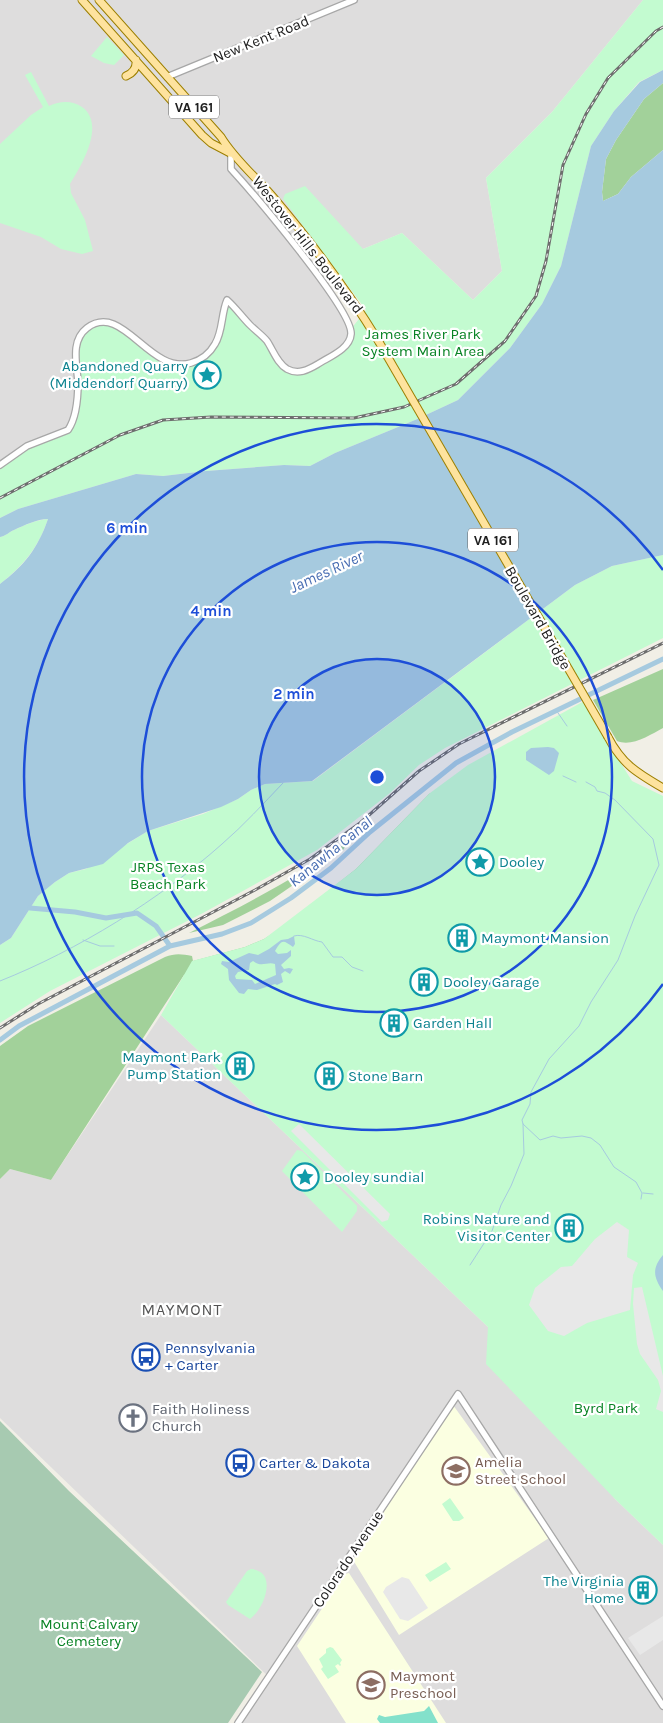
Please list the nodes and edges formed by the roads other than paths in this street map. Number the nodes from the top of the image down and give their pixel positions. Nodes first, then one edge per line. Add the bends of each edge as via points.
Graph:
1 (82, 0) edge
2 (99, 0) edge
3 (354, 0) edge
4 (136, 60) junction
5 (126, 76) dead end
6 (167, 77) junction
7 (231, 153) junction
8 (379, 342) joint
9 (0, 464) edge
10 (663, 788) edge
11 (663, 1706) edge
12 (238, 1723) edge

1 - 4 main road, Westover Hills Boulevard / VA 161
2 - 6 main road, Westover Hills Boulevard / VA 161
3 - 6 street, New Kent Road
4 - 5 main road via 134,71
4 - 7 main road, Westover Hills Boulevard / VA 161 via 210,143
6 - 7 main road, Westover Hills Boulevard / VA 161 via 221,137
7 - 8 main road, Westover Hills Boulevard / VA 161 via 273,197 334,274
7 - 9 street, Westover Hills Boulevard via 231,169 304,257 350,324 350,338 342,349 312,367 298,372 287,369 268,342 227,300 212,348 201,358 185,364 170,363 158,357 122,327 98,323 78,337 75,414 68,430 27,446
8 - 10 main road, Boulevard Bridge / VA 161, bridge via 620,756 634,771
11 - 12 street, Colorado Avenue via 458,1394

